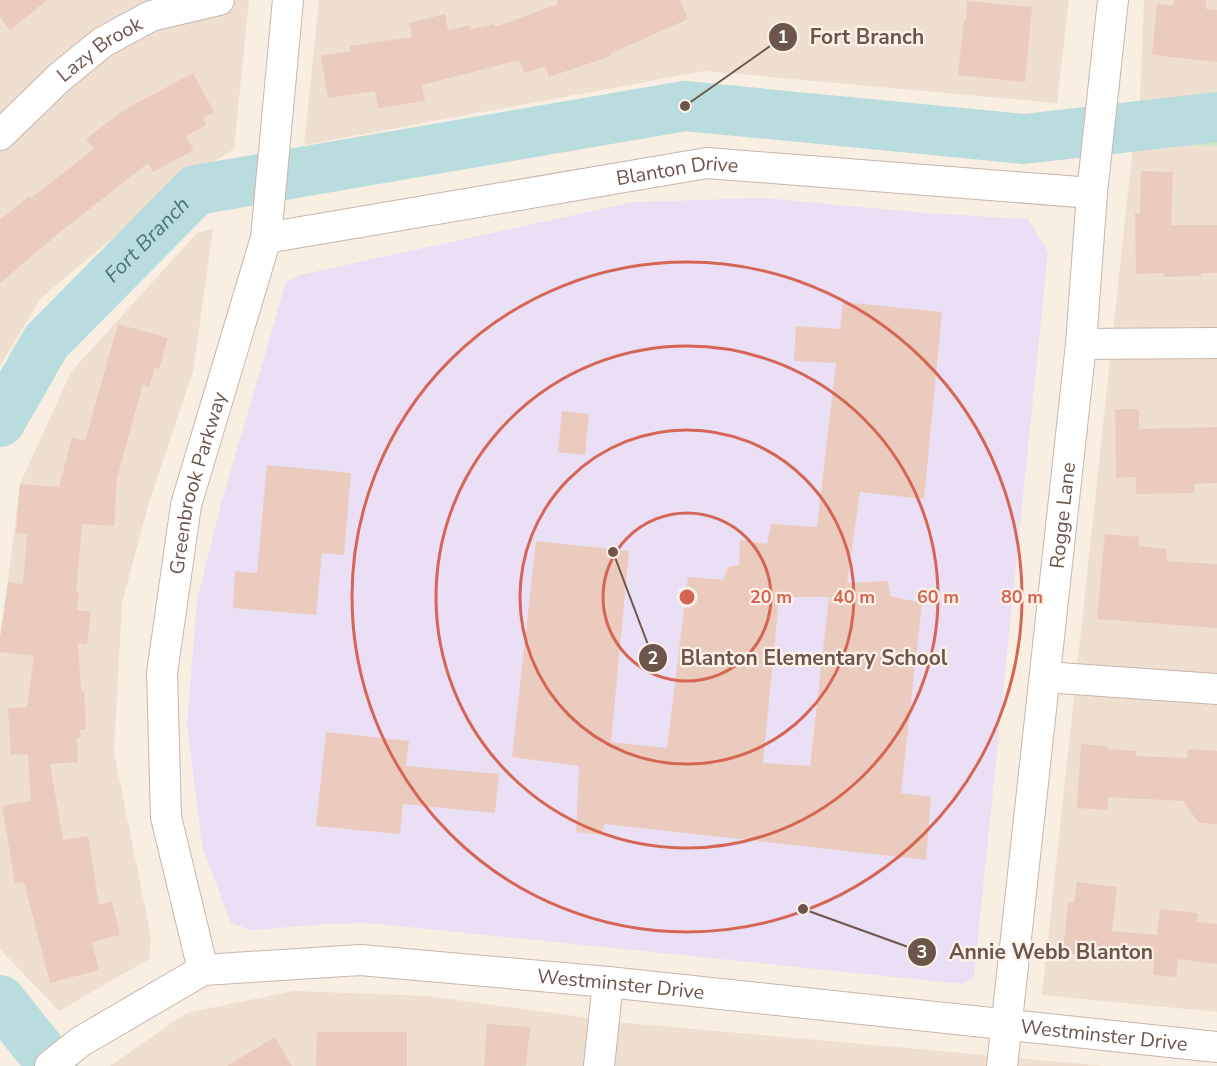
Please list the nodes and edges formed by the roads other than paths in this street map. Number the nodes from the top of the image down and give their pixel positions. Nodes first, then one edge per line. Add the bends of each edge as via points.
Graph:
1 (219, 0) edge
2 (288, 0) edge
3 (1113, 0) edge
4 (0, 135) edge
5 (1092, 193) junction
6 (267, 224) junction
7 (1217, 343) edge
8 (1081, 344) junction
9 (1045, 677) junction
10 (1217, 689) edge
11 (203, 970) junction
12 (608, 982) junction
13 (1006, 1025) junction
14 (1217, 1047) edge
15 (50, 1066) edge
16 (599, 1066) edge
17 (1002, 1066) edge

1 - 4 street, Lazy Brook via 151,16 103,42
2 - 6 street, Greenbrook Parkway
3 - 5 street, Rogge Lane
5 - 6 street, Blanton Drive via 707,163
5 - 8 street, Rogge Lane
6 - 11 street, Greenbrook Parkway via 186,505 162,674 166,817
7 - 8 street
8 - 9 street, Rogge Lane
9 - 10 street
9 - 13 street, Rogge Lane
11 - 12 street, Westminster Drive via 360,960
11 - 15 street, Westminster Drive via 80,1042
12 - 13 street, Westminster Drive
12 - 16 street
13 - 14 street, Westminster Drive
13 - 17 street, Rogge Lane

